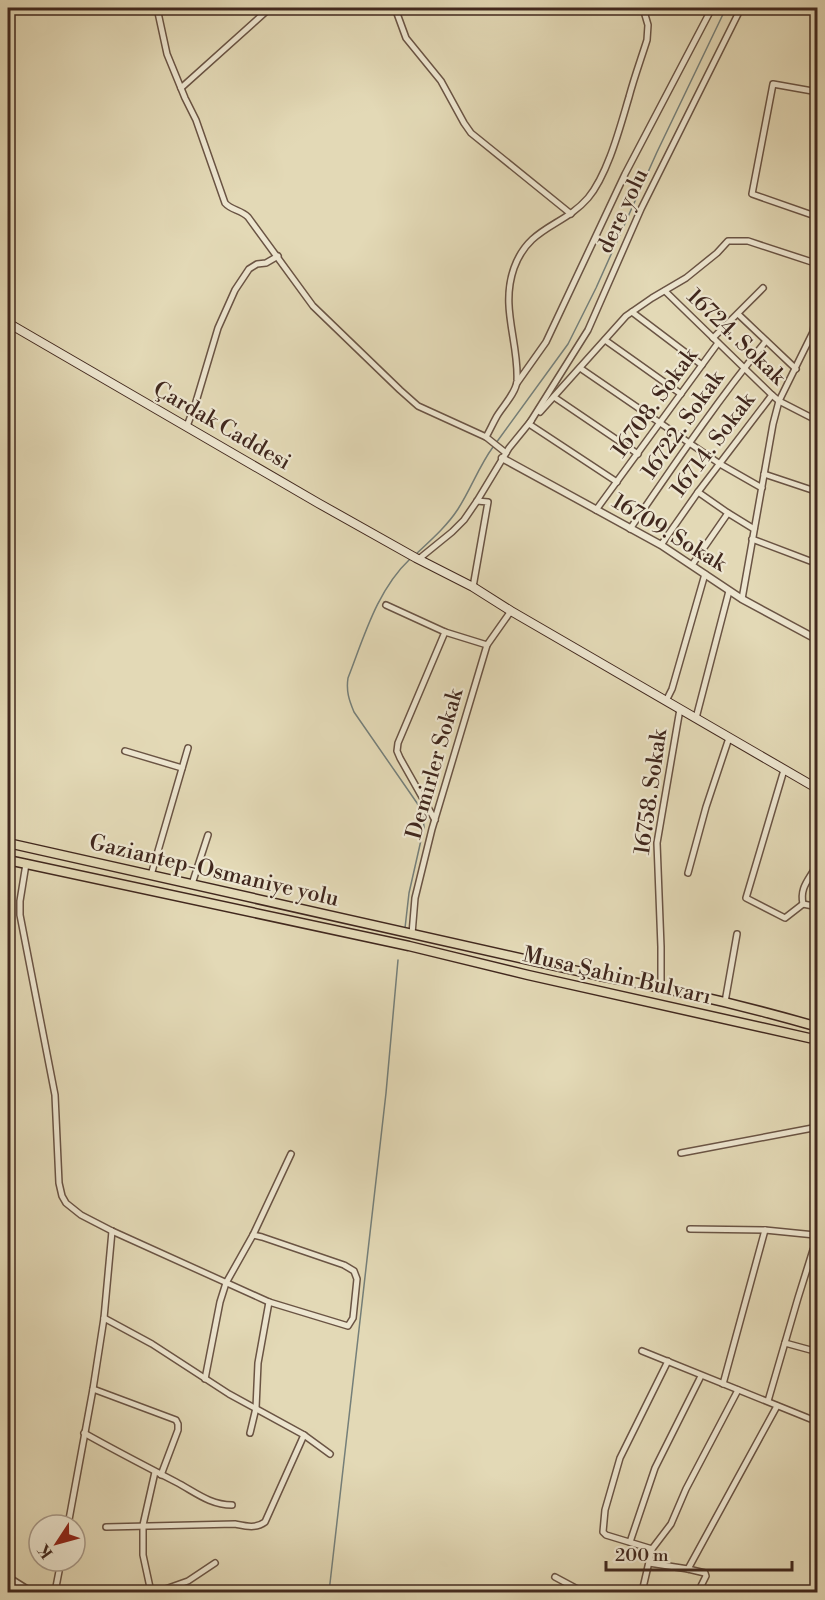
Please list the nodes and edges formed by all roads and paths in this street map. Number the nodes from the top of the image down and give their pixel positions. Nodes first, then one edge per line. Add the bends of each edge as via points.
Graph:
1 (157, 8) edge
2 (270, 8) edge
3 (395, 8) edge
4 (643, 8) edge
5 (712, 8) edge
6 (741, 8) edge
7 (181, 88) junction
8 (818, 92) edge
9 (571, 214) junction
10 (818, 217) edge
11 (278, 256) junction
12 (818, 264) edge
13 (763, 288) dead end
14 (664, 291) junction
15 (818, 304) edge
16 (632, 312) junction
17 (738, 314) junction
18 (8, 323) edge
19 (713, 338) junction
20 (605, 340) junction
21 (766, 341) junction
22 (718, 343) junction
23 (702, 365) junction
24 (580, 368) junction
25 (744, 369) junction
26 (796, 369) junction
27 (517, 383) junction
28 (681, 394) junction
29 (772, 395) junction
30 (554, 397) junction
31 (779, 401) junction
32 (818, 421) edge
33 (660, 423) junction
34 (529, 424) junction
35 (187, 426) junction
36 (488, 438) junction
37 (689, 443) junction
38 (638, 454) junction
39 (504, 456) junction
40 (720, 464) junction
41 (764, 474) junction
42 (617, 482) junction
43 (762, 488) junction
44 (698, 492) junction
45 (818, 492) edge
46 (477, 501) junction
47 (596, 510) junction
48 (728, 513) junction
49 (630, 529) junction
50 (754, 529) junction
51 (752, 539) junction
52 (661, 545) junction
53 (418, 558) junction
54 (818, 564) edge
55 (692, 565) junction
56 (705, 574) junction
57 (473, 587) junction
58 (729, 591) junction
59 (742, 599) junction
60 (386, 605) dead end
61 (511, 611) junction
62 (445, 632) junction
63 (818, 640) edge
64 (487, 645) junction
65 (666, 701) junction
66 (680, 709) junction
67 (696, 718) junction
68 (729, 738) junction
69 (188, 748) dead end
70 (125, 751) dead end
71 (182, 768) junction
72 (784, 770) junction
73 (818, 789) edge
74 (435, 820) junction
75 (208, 835) dead end
76 (8, 843) edge
77 (8, 860) edge
78 (818, 861) edge
79 (26, 864) junction
80 (688, 873) dead end
81 (151, 875) junction
82 (192, 884) junction
83 (803, 904) junction
84 (818, 908) edge
85 (412, 934) junction
86 (737, 934) dead end
87 (409, 946) joint
88 (661, 987) junction
89 (725, 1002) junction
90 (818, 1028) edge
91 (818, 1040) edge
92 (818, 1127) edge
93 (681, 1153) dead end
94 (291, 1154) dead end
95 (690, 1229) dead end
96 (765, 1230) junction
97 (112, 1231) junction
98 (253, 1235) junction
99 (818, 1239) edge
100 (226, 1283) junction
101 (269, 1302) junction
102 (104, 1318) junction
103 (785, 1343) junction
104 (642, 1351) dead end
105 (818, 1352) edge
106 (668, 1361) junction
107 (701, 1376) junction
108 (205, 1379) junction
109 (723, 1384) junction
110 (93, 1389) junction
111 (738, 1390) junction
112 (768, 1401) junction
113 (777, 1406) junction
114 (256, 1408) junction
115 (818, 1422) edge
116 (84, 1433) junction
117 (250, 1433) dead end
118 (304, 1435) junction
119 (330, 1454) dead end
120 (155, 1472) junction
121 (161, 1475) junction
122 (232, 1505) dead end
123 (70, 1513) edge
124 (142, 1526) junction
125 (106, 1527) dead end
126 (630, 1542) junction
127 (652, 1549) junction
128 (215, 1563) dead end
129 (649, 1563) junction
130 (687, 1569) junction
131 (59, 1573) edge
132 (8, 1577) edge
133 (555, 1577) dead end
134 (32, 1593) edge
135 (55, 1593) edge
136 (151, 1593) edge
137 (158, 1593) edge
138 (584, 1593) edge
139 (642, 1593) edge
140 (698, 1593) edge

1 - 7 street via 167,54
2 - 7 street
3 - 9 street via 406,38 441,81 471,133
4 - 9 street via 647,40 612,151 594,190
5 - 27 street via 625,174 546,342
6 - 34 street, dere yolu via 641,209 588,330
7 - 11 street via 225,203 248,216
8 - 10 street via 772,84 752,194
9 - 27 street via 532,239 514,268 508,315
11 - 35 street via 249,269 234,290
11 - 36 street via 325,320 411,401
12 - 14 street via 748,241 728,241 700,267
13 - 17 street
14 - 16 street
14 - 19 street, 16724. Sokak
15 - 26 street via 813,332
16 - 20 street
16 - 23 street
17 - 19 street
17 - 21 street
18 - 35 main road, Çardak Caddesi
19 - 22 street, 16724. Sokak
20 - 24 street
20 - 28 street
21 - 25 street, 16722. Sokak
21 - 26 street
22 - 23 street, 16708. Sokak
22 - 25 street, 16724. Sokak
23 - 28 street, 16708. Sokak
24 - 30 street
24 - 33 street
25 - 29 street, 16724. Sokak
25 - 37 street, 16722. Sokak
26 - 31 street
27 - 36 street
28 - 33 street, 16708. Sokak
29 - 31 street, 16724. Sokak
29 - 40 street, 16714. Sokak
30 - 34 street
30 - 38 street
31 - 32 street, 16724. Sokak
31 - 41 street
33 - 37 street
33 - 38 street, 16708. Sokak
34 - 39 street
34 - 42 street
35 - 53 main road, Çardak Caddesi
36 - 39 street
37 - 40 street
37 - 49 street, 16722. Sokak
38 - 42 street, 16708. Sokak
39 - 46 street
39 - 47 street, 16709. Sokak
40 - 43 street
40 - 44 street, 16714. Sokak
41 - 43 street
41 - 45 street
42 - 47 street, 16708. Sokak
43 - 50 street
44 - 48 street
44 - 52 street, 16714. Sokak
46 - 53 street via 452,532
46 - 57 street via 488,502
47 - 49 street, 16709. Sokak
48 - 50 street
48 - 55 street
49 - 52 street, 16709. Sokak
50 - 51 street
51 - 54 street
51 - 59 street
52 - 55 street, 16709. Sokak
53 - 57 main road, Çardak Caddesi
55 - 56 street, 16709. Sokak
56 - 58 street, 16709. Sokak
56 - 65 street
57 - 61 main road, Çardak Caddesi
58 - 59 street, 16709. Sokak
58 - 67 street
59 - 63 street, 16709. Sokak
60 - 62 street
61 - 64 street, Demirler Sokak
61 - 65 main road, Çardak Caddesi
62 - 64 street
62 - 74 street via 397,751
64 - 74 street, Demirler Sokak
65 - 66 main road, Çardak Caddesi
66 - 67 main road, Çardak Caddesi
66 - 88 street, 16758. Sokak via 656,852
67 - 68 main road, Çardak Caddesi
68 - 72 main road, Çardak Caddesi
68 - 80 street
69 - 71 street
70 - 71 street
71 - 81 street
72 - 73 main road, Çardak Caddesi
72 - 83 street via 746,898 785,918
74 - 85 street, Demirler Sokak via 416,898
75 - 82 street
76 - 81 highway, Gaziantep-Osmaniye yolu
77 - 79 highway, Gaziantep-Osmaniye yolu
78 - 83 street via 804,885
79 - 87 highway, Gaziantep-Osmaniye yolu
79 - 97 street via 20,915 55,1095 62,1196 81,1215
81 - 82 highway, Gaziantep-Osmaniye yolu
82 - 85 highway, Gaziantep-Osmaniye yolu
83 - 84 street
85 - 88 highway, Musa Şahin Bulvarı
86 - 89 street
87 - 91 highway, Musa Şahin Bulvarı
88 - 89 highway, Musa Şahin Bulvarı
89 - 90 highway, Musa Şahin Bulvarı
92 - 93 street
94 - 98 street
95 - 96 street
96 - 99 street via 815,1235
96 - 109 street
97 - 100 street
97 - 102 street
98 - 100 street
98 - 101 street via 344,1265 354,1271 357,1279 353,1318 348,1326
99 - 103 street
100 - 101 street
100 - 108 street
101 - 114 street via 258,1363
102 - 108 street
102 - 110 street
103 - 105 street
103 - 112 street
104 - 106 street
106 - 107 street
106 - 126 street via 620,1458 605,1510 603,1532
107 - 109 street
107 - 126 street via 655,1468
108 - 114 street
109 - 111 street
110 - 116 street
110 - 121 street via 176,1420 178,1430
111 - 112 street
111 - 127 street via 670,1524
112 - 113 street
113 - 115 street
113 - 130 street
114 - 117 street
114 - 118 street
116 - 120 street
116 - 123 street
118 - 119 street
118 - 124 street via 261,1525
120 - 121 street
120 - 124 street
121 - 122 street via 210,1501
124 - 125 street
124 - 136 street
126 - 127 street
127 - 129 street
128 - 137 street via 188,1581
129 - 130 street
129 - 139 street
130 - 140 street via 705,1573
131 - 135 street
132 - 134 street
133 - 138 street

